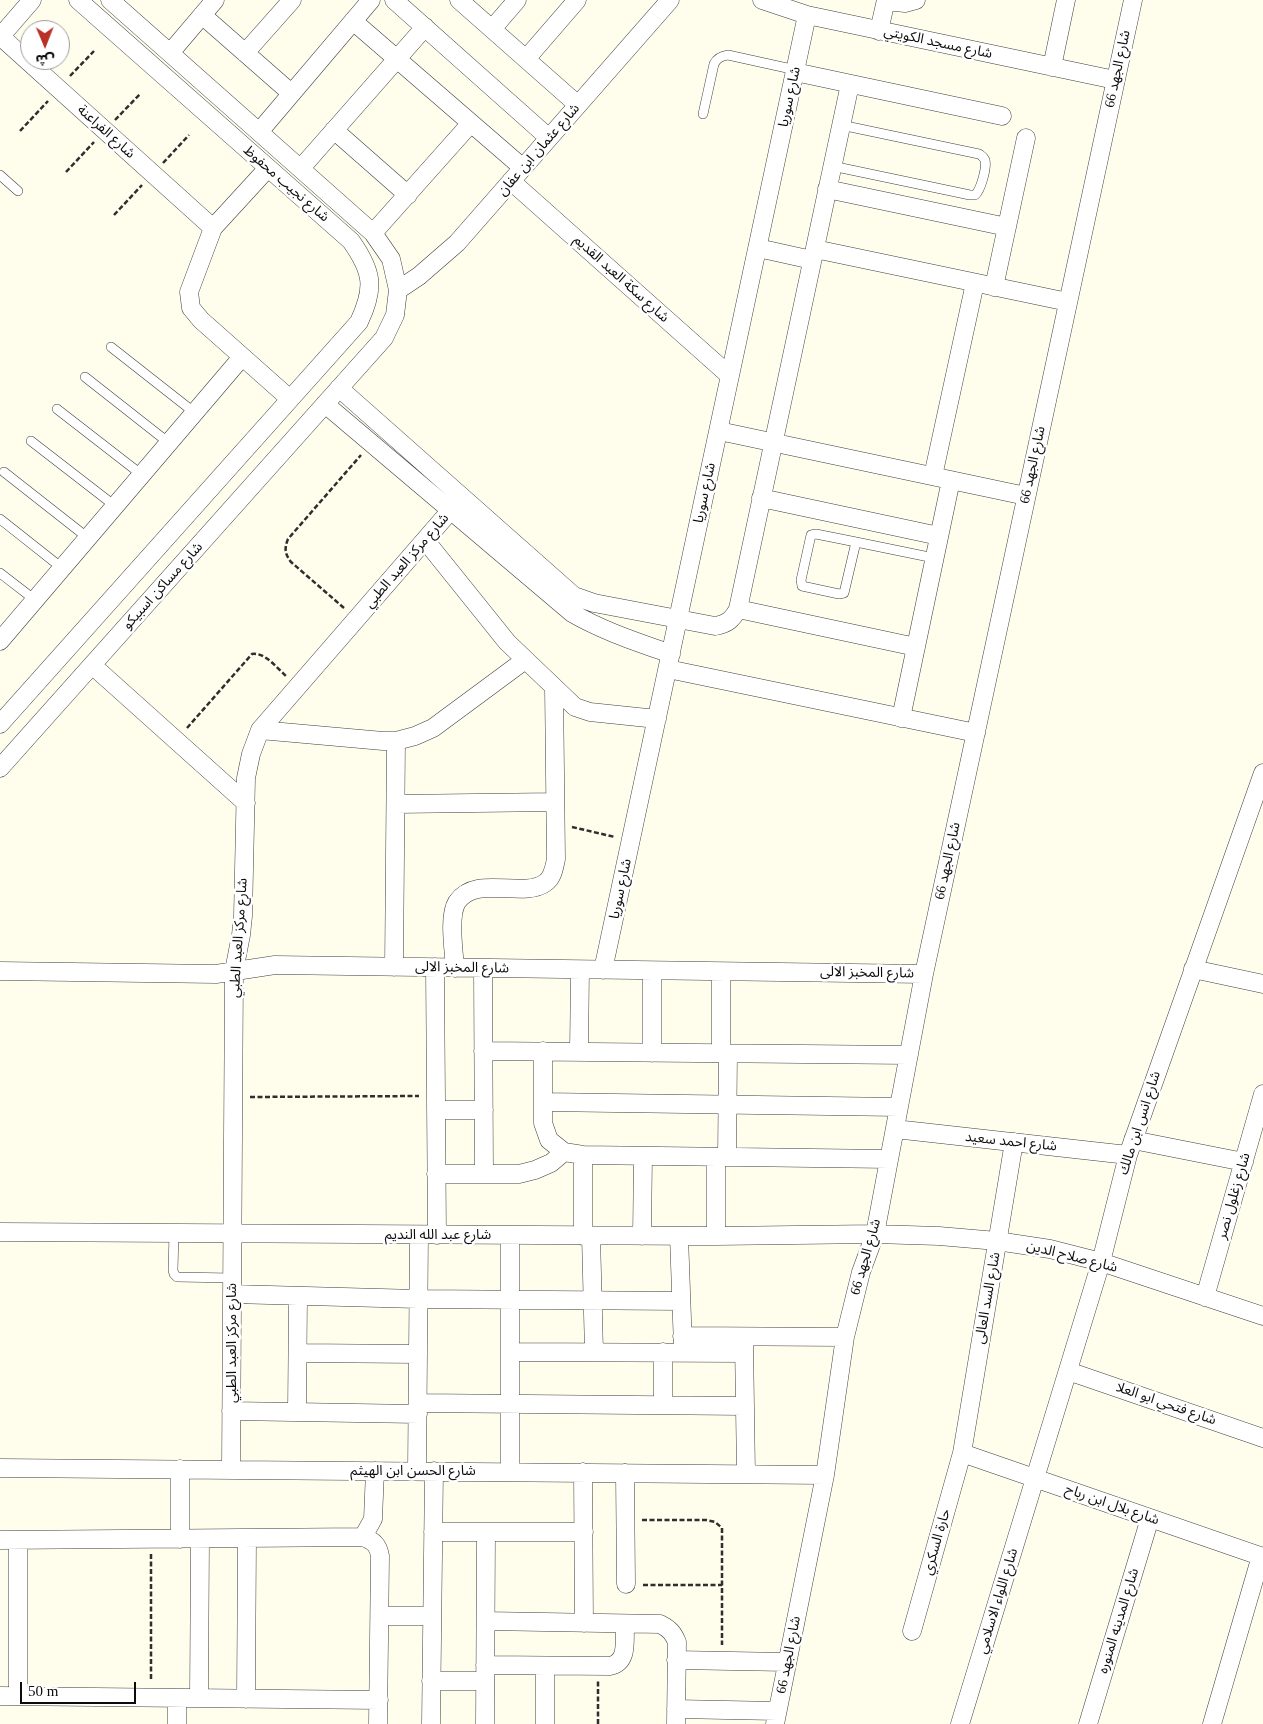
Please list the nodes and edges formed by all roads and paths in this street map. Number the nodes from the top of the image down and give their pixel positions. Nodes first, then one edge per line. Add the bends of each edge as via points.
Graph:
1 (32, 0) edge
2 (78, 0) edge
3 (215, 0) edge
4 (292, 0) edge
5 (371, 0) edge
6 (458, 0) edge
7 (517, 0) edge
8 (577, 0) edge
9 (669, 0) edge
10 (762, 0) edge
11 (916, 0) edge
12 (1066, 0) edge
13 (1133, 0) edge
14 (886, 1) edge
15 (118, 3) edge
16 (402, 3) edge
17 (202, 15) junction
18 (807, 15) junction
19 (353, 21) junction
20 (425, 28) junction
21 (492, 29) junction
22 (879, 31) junction
23 (0, 36) edge
24 (170, 53) junction
25 (245, 53) junction
26 (397, 59) junction
27 (526, 59) junction
28 (1052, 67) junction
29 (795, 71) junction
30 (1116, 80) junction
31 (850, 84) junction
32 (292, 94) junction
33 (578, 105) junction
34 (703, 114) dead end
35 (1002, 116) dead end
36 (471, 123) junction
37 (841, 125) junction
38 (334, 130) junction
39 (259, 132) junction
40 (549, 138) junction
41 (1026, 138) dead end
42 (832, 166) junction
43 (268, 168) junction
44 (301, 168) junction
45 (523, 168) junction
46 (0, 175) edge
47 (511, 182) junction
48 (827, 189) junction
49 (18, 191) dead end
50 (408, 195) junction
51 (1007, 227) junction
52 (213, 228) junction
53 (373, 233) junction
54 (758, 248) junction
55 (814, 254) junction
56 (975, 283) junction
57 (994, 287) junction
58 (398, 290) junction
59 (1068, 302) junction
60 (111, 347) dead end
61 (242, 357) junction
62 (730, 376) junction
63 (85, 377) dead end
64 (339, 388) junction
65 (290, 399) junction
66 (325, 404) junction
67 (57, 409) dead end
68 (195, 413) junction
69 (719, 431) junction
70 (31, 441) dead end
71 (774, 442) junction
72 (169, 443) junction
73 (372, 443) junction
74 (4, 472) dead end
75 (142, 475) junction
76 (933, 476) junction
77 (951, 480) junction
78 (1026, 496) junction
79 (761, 498) junction
80 (115, 506) junction
81 (451, 510) junction
82 (0, 520) edge
83 (940, 536) junction
84 (88, 538) junction
85 (425, 540) junction
86 (856, 542) junction
87 (934, 558) junction
88 (62, 568) junction
89 (0, 573) edge
90 (35, 600) junction
91 (738, 609) junction
92 (678, 618) junction
93 (357, 619) junction
94 (3, 631) edge
95 (916, 647) junction
96 (525, 660) junction
97 (669, 662) junction
98 (92, 665) junction
99 (298, 686) junction
100 (554, 687) junction
101 (901, 718) junction
102 (657, 719) junction
103 (0, 724) edge
104 (260, 730) junction
105 (976, 733) junction
106 (176, 740) junction
107 (396, 741) junction
108 (0, 768) edge
109 (1263, 773) edge
110 (555, 802) junction
111 (246, 803) junction
112 (396, 804) junction
113 (555, 824) junction
114 (631, 840) junction
115 (394, 967) junction
116 (435, 968) junction
117 (455, 968) junction
118 (483, 968) junction
119 (1194, 969) junction
120 (580, 970) junction
121 (603, 970) junction
122 (0, 971) edge
123 (652, 971) junction
124 (234, 972) junction
125 (721, 972) junction
126 (924, 974) junction
127 (1263, 984) edge
128 (483, 1051) junction
129 (543, 1052) junction
130 (579, 1052) junction
131 (652, 1053) junction
132 (725, 1053) junction
133 (909, 1055) junction
134 (1263, 1094) edge
135 (233, 1097) junction
136 (543, 1102) junction
137 (436, 1103) junction
138 (728, 1104) junction
139 (899, 1107) junction
140 (484, 1110) junction
141 (895, 1129) junction
142 (1014, 1142) junction
143 (1130, 1148) junction
144 (564, 1152) junction
145 (583, 1155) junction
146 (642, 1156) junction
147 (722, 1157) junction
148 (889, 1159) junction
149 (1244, 1162) junction
150 (436, 1174) junction
151 (484, 1174) junction
152 (0, 1232) edge
153 (174, 1233) junction
154 (232, 1233) junction
155 (875, 1234) junction
156 (419, 1235) junction
157 (437, 1235) junction
158 (510, 1235) junction
159 (587, 1236) junction
160 (642, 1236) junction
161 (679, 1236) junction
162 (716, 1236) junction
163 (997, 1241) junction
164 (1101, 1262) junction
165 (232, 1286) junction
166 (298, 1296) junction
167 (1206, 1297) junction
168 (418, 1300) junction
169 (510, 1300) junction
170 (593, 1301) junction
171 (681, 1301) junction
172 (1263, 1316) edge
173 (845, 1337) junction
174 (683, 1344) junction
175 (744, 1344) junction
176 (510, 1352) junction
177 (594, 1352) junction
178 (663, 1352) junction
179 (298, 1353) junction
180 (418, 1354) junction
181 (1068, 1371) junction
182 (510, 1404) junction
183 (663, 1405) junction
184 (745, 1406) junction
185 (418, 1408) junction
186 (232, 1412) junction
187 (297, 1412) junction
188 (1263, 1438) edge
189 (962, 1453) junction
190 (0, 1468) edge
191 (180, 1469) junction
192 (231, 1470) junction
193 (375, 1471) junction
194 (426, 1471) junction
195 (510, 1472) junction
196 (583, 1472) junction
197 (625, 1473) junction
198 (746, 1474) junction
199 (826, 1475) junction
200 (1036, 1479) junction
201 (1150, 1518) junction
202 (626, 1520) junction
203 (434, 1532) junction
204 (486, 1532) junction
205 (584, 1532) junction
206 (363, 1537) junction
207 (200, 1538) junction
208 (246, 1538) junction
209 (150, 1539) junction
210 (180, 1539) junction
211 (0, 1540) edge
212 (18, 1540) junction
213 (1262, 1557) edge
214 (626, 1584) joint
215 (723, 1585) junction
216 (380, 1616) junction
217 (432, 1616) junction
218 (486, 1620) junction
219 (584, 1623) junction
220 (625, 1624) junction
221 (912, 1631) dead end
222 (676, 1660) junction
223 (722, 1660) junction
224 (787, 1662) junction
225 (545, 1666) junction
226 (598, 1666) junction
227 (485, 1673) junction
228 (431, 1681) junction
229 (0, 1696) edge
230 (18, 1696) junction
231 (152, 1698) junction
232 (177, 1698) junction
233 (199, 1698) junction
234 (246, 1699) junction
235 (379, 1700) junction
236 (676, 1717) edge
237 (776, 1718) edge
238 (177, 1724) edge
239 (378, 1724) edge
240 (431, 1724) edge
241 (485, 1724) edge
242 (545, 1724) edge
243 (598, 1724) edge
244 (960, 1724) edge
245 (1088, 1724) edge
246 (1212, 1724) edge

1 - 23 street
2 - 43 street, شارع نجيب محفوظ
3 - 17 street
4 - 25 street
5 - 19 street
6 - 21 street
7 - 21 street
8 - 27 street
9 - 33 street, شارع عثمان ابن عفان
10 - 18 street, شارع مسجد الكويتي
11 - 14 street
12 - 28 street
13 - 30 street, شارع الجهد 66
14 - 22 street
15 - 24 street, شارع نجيب محفوظ
16 - 20 street
17 - 24 street
17 - 25 street
18 - 22 street, شارع مسجد الكويتي
18 - 29 street, شارع سوريا
19 - 26 street
19 - 32 street
20 - 26 street
20 - 40 street
21 - 27 street
22 - 28 street, شارع مسجد الكويتي
23 - 52 street, شارع الفراعنة
24 - 39 street, شارع نجيب محفوظ
25 - 32 street
26 - 36 street
26 - 38 street
27 - 33 street
28 - 30 street, شارع مسجد الكويتي
29 - 31 street
29 - 34 lane via 722,56 714,64
29 - 54 street, شارع سوريا
30 - 59 street, شارع الجهد 66
31 - 35 street
31 - 37 street
32 - 39 street
33 - 40 street, شارع عثمان ابن عفان
36 - 45 street
36 - 50 street
37 - 42 street
37 - 42 lane via 979,154 985,161 984,173 979,192 970,196
38 - 44 street
38 - 50 street
39 - 44 street, شارع نجيب محفوظ
40 - 45 street, شارع عثمان ابن عفان
41 - 51 street
42 - 48 street
43 - 52 street
43 - 65 street, شارع نجيب محفوظ via 351,241 364,259 370,280 368,302 359,322
44 - 53 street, شارع نجيب محفوظ
45 - 47 street, شارع عثمان ابن عفان
46 - 49 lane
47 - 58 street, شارع عثمان ابن عفان via 458,243
47 - 62 street, شارع سكة العبد القديم
48 - 51 street
48 - 55 street
50 - 53 street
51 - 57 street
52 - 61 street via 189,292 191,308
53 - 58 street, شارع نجيب محفوظ via 392,259
54 - 55 street
54 - 62 street, شارع سوريا
55 - 56 street
55 - 71 street
56 - 57 street
56 - 76 street
57 - 59 street
58 - 64 street, شارع نجيب محفوظ via 395,316 384,338
59 - 78 street, شارع الجهد 66
60 - 68 lane
61 - 65 street
61 - 68 street
62 - 69 street, شارع سوريا
63 - 72 lane
64 - 66 street, شارع نجيب محفوظ
64 - 92 street via 574,596 594,603
65 - 103 street
66 - 73 street
66 - 98 street, شارع مساكن اسبيكو
67 - 75 lane
68 - 72 street
69 - 71 street
69 - 92 street, شارع سوريا
70 - 80 lane
71 - 76 street
71 - 79 street
72 - 75 street
73 - 81 street
73 - 93 path via 288,539 285,547 291,562
74 - 84 lane
75 - 80 street
76 - 77 street
77 - 78 street
77 - 83 street
78 - 105 street, شارع الجهد 66
79 - 83 street
79 - 91 street
80 - 84 street
81 - 85 street, شارع مركز العبد الطبي
81 - 97 street via 572,613
82 - 88 lane
83 - 87 street
84 - 88 street
85 - 93 street, شارع مركز العبد الطبي
85 - 96 street
86 - 86 lane via 844,593 802,586 811,535
86 - 87 lane
87 - 95 street
88 - 90 street
89 - 90 lane
90 - 94 street
91 - 92 street via 725,624 715,626
91 - 95 street
92 - 97 street, شارع سوريا
93 - 99 street, شارع مركز العبد الطبي
95 - 101 street
96 - 100 street
96 - 107 street via 433,728
97 - 101 street
97 - 102 street, شارع سوريا
98 - 106 street
98 - 108 street, شارع مساكن اسبيكو
99 - 104 street, شارع مركز العبد الطبي
99 - 106 path via 263,656 252,654
100 - 102 street via 582,711
100 - 110 street
101 - 105 street
102 - 114 street, شارع سوريا
104 - 107 street
104 - 111 street, شارع مركز العبد الطبي via 247,770
105 - 126 street, شارع الجهد 66
106 - 111 street
107 - 112 street
109 - 119 street, شارع انس ابن مالك
110 - 112 street
110 - 113 street
111 - 124 street, شارع مركز العبد الطبي via 243,916
112 - 115 street
113 - 114 path
113 - 117 street via 554,873 545,884 532,888 481,888 467,893 457,903 453,918
114 - 121 street, شارع سوريا
115 - 116 street, شارع المخبز الالى
115 - 124 street, شارع المخبز الالى via 275,965
116 - 117 street, شارع المخبز الالى
116 - 137 street
117 - 118 street, شارع المخبز الالى
118 - 120 street, شارع المخبز الالى
118 - 128 street
119 - 127 street
119 - 143 street, شارع انس ابن مالك
120 - 121 street, شارع المخبز الالى
120 - 130 street
121 - 123 street, شارع المخبز الالى
122 - 124 street, شارع المخبز الالى
123 - 125 street, شارع المخبز الالى
123 - 131 street
124 - 135 street, شارع مركز العبد الطبي
125 - 126 street, شارع المخبز الالى
125 - 132 street
126 - 133 street, شارع الجهد 66
128 - 129 street
128 - 140 street
129 - 130 street
129 - 136 street
130 - 131 street
131 - 132 street
132 - 133 street
132 - 138 street
133 - 139 street, شارع الجهد 66
134 - 149 street, شارع زغلول نصر
135 - 137 path
135 - 154 street, شارع مركز العبد الطبي
136 - 138 street
136 - 144 street via 542,1123 549,1140
137 - 140 street
137 - 150 street
138 - 139 street
138 - 147 street
139 - 141 street, شارع الجهد 66
140 - 151 street
141 - 142 street, شارع احمد سعيد
141 - 148 street, شارع الجهد 66
142 - 143 street, شارع احمد سعيد
142 - 163 street, شارع السد العالى
143 - 149 street, شارع احمد سعيد
143 - 164 street, شارع انس ابن مالك
144 - 145 street
144 - 151 street via 535,1170 519,1174
145 - 146 street
145 - 159 street
146 - 147 street
146 - 160 street
147 - 148 street
147 - 162 street
148 - 155 street, شارع الجهد 66
149 - 167 street, شارع زغلول نصر
150 - 151 street
150 - 157 street
152 - 153 street, شارع عبد الله النديم
153 - 154 street, شارع عبد الله النديم
153 - 165 lane via 174,1274 177,1277
154 - 156 street, شارع عبد الله النديم
154 - 165 street, شارع مركز العبد الطبي
155 - 162 street, شارع عبد الله النديم
155 - 163 street, شارع صلاح الدين
155 - 173 street, شارع الجهد 66 via 861,1272
156 - 157 street, شارع عبد الله النديم
156 - 168 street
157 - 158 street, شارع عبد الله النديم
158 - 159 street, شارع عبد الله النديم
158 - 169 street
159 - 160 street, شارع عبد الله النديم
159 - 170 street
160 - 161 street, شارع عبد الله النديم
161 - 162 street, شارع عبد الله النديم
161 - 171 street
163 - 164 street, شارع صلاح الدين via 1050,1249
163 - 189 street, شارع السد العالى
164 - 167 street, شارع صلاح الدين
164 - 181 street, شارع انس ابن مالك
165 - 166 street
165 - 186 street, شارع مركز العبد الطبي
166 - 168 street
166 - 179 street
167 - 172 street, شارع صلاح الدين
168 - 169 street
168 - 180 street
169 - 170 street
169 - 176 street
170 - 171 street
170 - 177 street
171 - 174 street
173 - 175 street
173 - 199 street, شارع الجهد 66
174 - 175 street
174 - 178 street
175 - 184 street
176 - 177 street
176 - 182 street
177 - 178 street
178 - 183 street
179 - 180 street
179 - 187 street
180 - 185 street
181 - 188 street, شارع فتحي ابو العلا
181 - 200 street, شارع انس ابن مالك
182 - 183 street
182 - 185 street
182 - 195 street
183 - 184 street
184 - 198 street
185 - 187 street
185 - 194 street
186 - 187 street
186 - 192 street, شارع مركز العبد الطبي
189 - 200 street, شارع بلال ابن رباح
189 - 221 street, حارة السكري
190 - 191 street, شارع الحسن ابن الهيثم
191 - 192 street, شارع الحسن ابن الهيثم
191 - 210 street
192 - 193 street, شارع الحسن ابن الهيثم
193 - 194 street, شارع الحسن ابن الهيثم
193 - 206 street via 372,1519
194 - 195 street, شارع الحسن ابن الهيثم
194 - 203 street
195 - 196 street, شارع الحسن ابن الهيثم
196 - 197 street, شارع الحسن ابن الهيثم
196 - 205 street
197 - 198 street, شارع الحسن ابن الهيثم
197 - 202 street
198 - 199 street, شارع الحسن ابن الهيثم
199 - 224 street, شارع الجهد 66
200 - 201 street, شارع بلال ابن رباح
200 - 244 street, شارع اللواء الاسلامي
201 - 213 street, شارع بلال ابن رباح
201 - 245 street, شارع المدينه المنوره
202 - 214 street
202 - 215 path via 715,1522 722,1528
203 - 204 street
203 - 217 street
204 - 205 street
204 - 218 street
205 - 219 street
206 - 208 street
206 - 216 street via 372,1540 380,1556
207 - 208 street
207 - 210 street
207 - 233 street
208 - 234 street
209 - 210 street
209 - 212 street
209 - 231 path
211 - 212 street
212 - 230 street
213 - 246 street
214 - 215 path
215 - 223 path
216 - 217 street
216 - 235 street
217 - 228 street
218 - 219 street
218 - 227 street
219 - 220 street
220 - 222 street via 660,1624 668,1628 677,1642
220 - 226 street via 622,1660 617,1664
222 - 223 street
222 - 236 street
223 - 224 street
224 - 237 street, شارع الجهد 66
225 - 226 street
225 - 227 street
225 - 242 street
226 - 243 path
227 - 228 street
227 - 241 street
228 - 240 street
229 - 230 street
230 - 231 street
231 - 232 street
232 - 233 street
232 - 238 street
233 - 234 street
234 - 235 street
235 - 239 street
236 - 237 street

